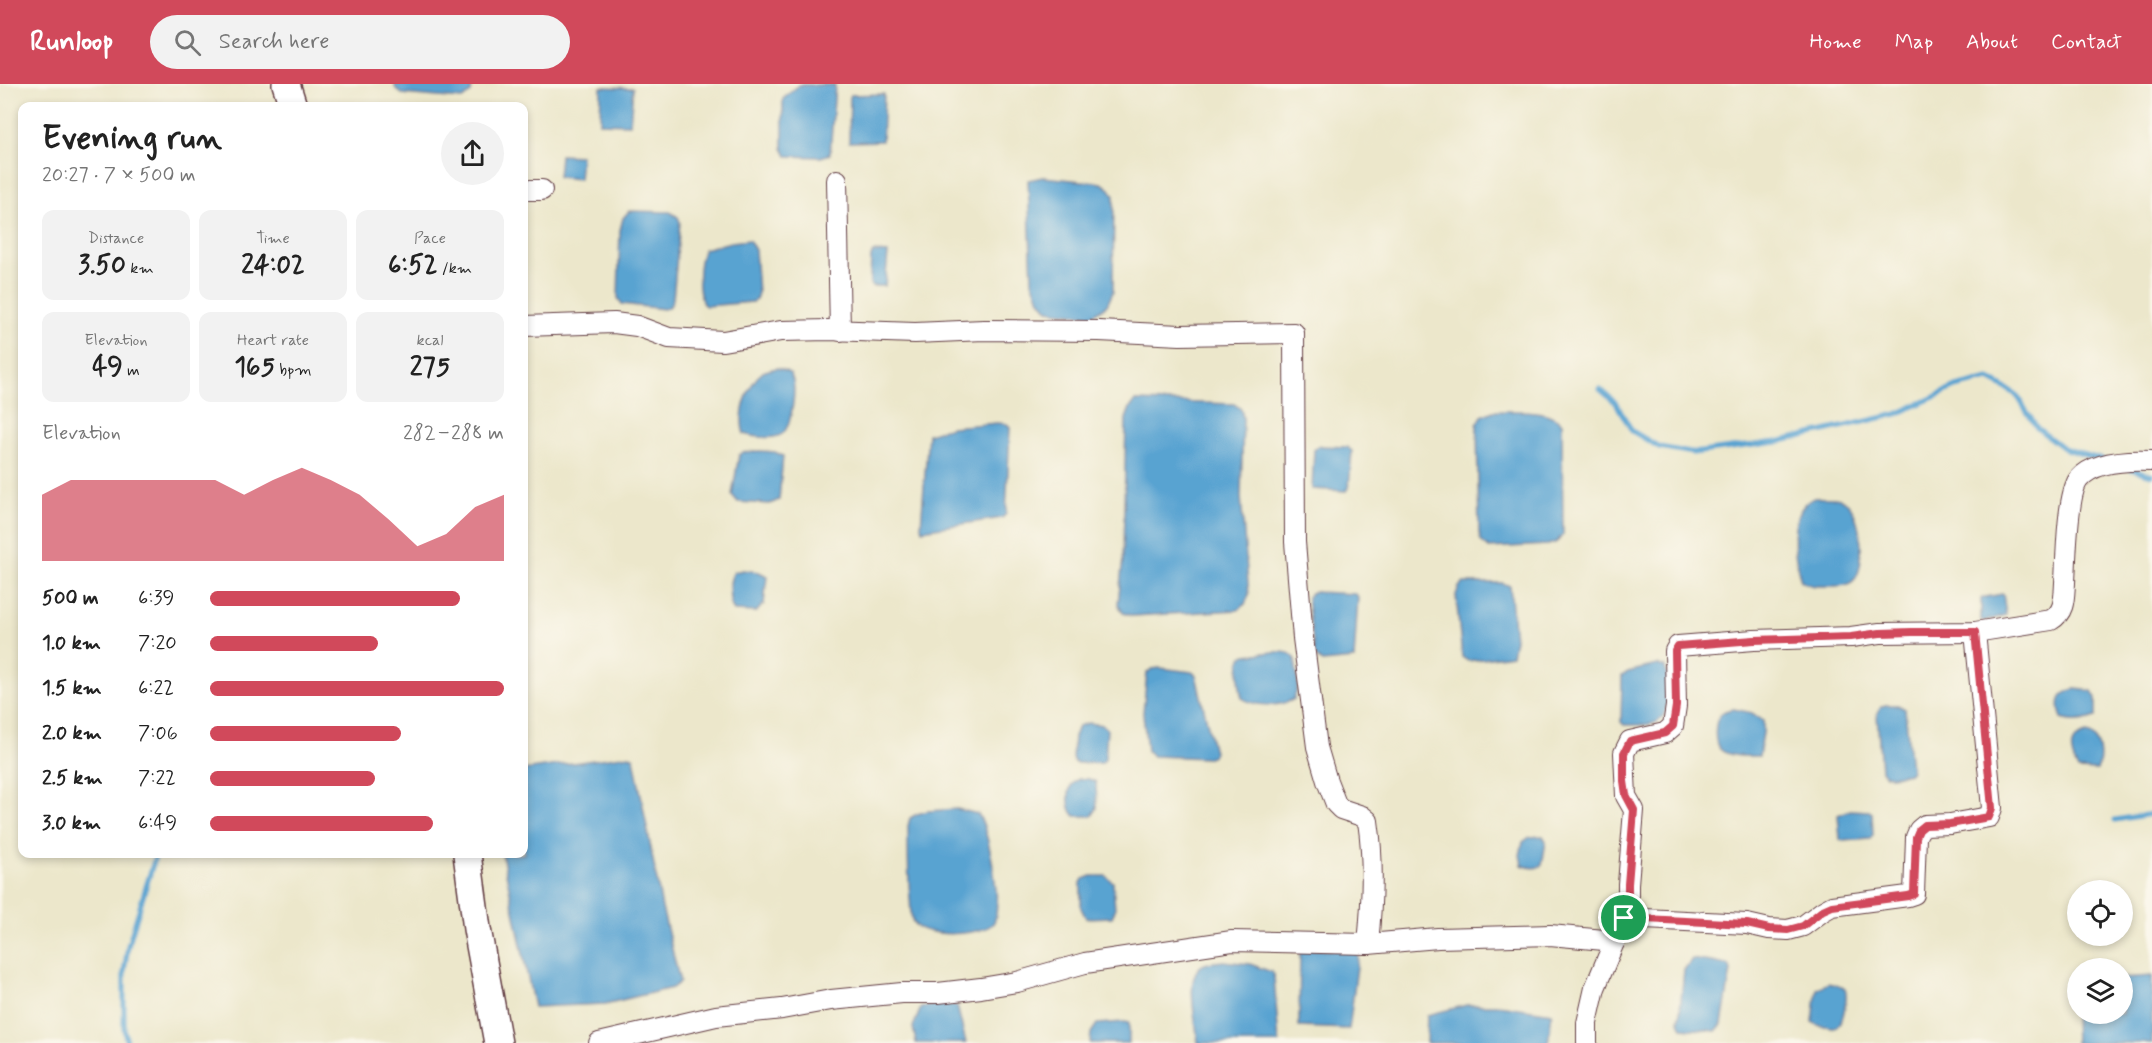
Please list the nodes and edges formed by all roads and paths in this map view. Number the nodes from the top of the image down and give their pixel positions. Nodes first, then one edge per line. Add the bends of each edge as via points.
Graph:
1 (286, 84) edge
2 (292, 102) edge
3 (837, 180) dead end
4 (528, 326) edge
5 (840, 331) junction
6 (2152, 461) edge
7 (1975, 632) junction
8 (468, 858) edge
9 (1624, 918) junction
10 (1615, 941) junction
11 (1368, 944) junction
12 (498, 1043) edge
13 (599, 1043) edge
14 (1587, 1043) edge

1 - 2 main road
3 - 5 street
4 - 5 street via 614,323 637,326 669,338 702,341 781,331
5 - 11 street via 1294,333 1295,542 1310,696 1317,747 1336,804 1368,821 1372,850
6 - 7 street via 2090,469 2077,481 2068,533 2063,606 2057,617
7 - 9 street via 1880,633 1678,646 1673,726 1665,733 1630,741 1624,753 1626,795 1634,810 1628,909
7 - 9 street via 1992,808 1989,817 1925,825 1919,830 1914,894 1832,906 1803,926 1788,930
8 - 12 main road
9 - 10 street
10 - 11 street via 1550,935
10 - 14 street via 1595,988
11 - 13 street via 1232,941 1085,963 981,988 849,998 716,1016

